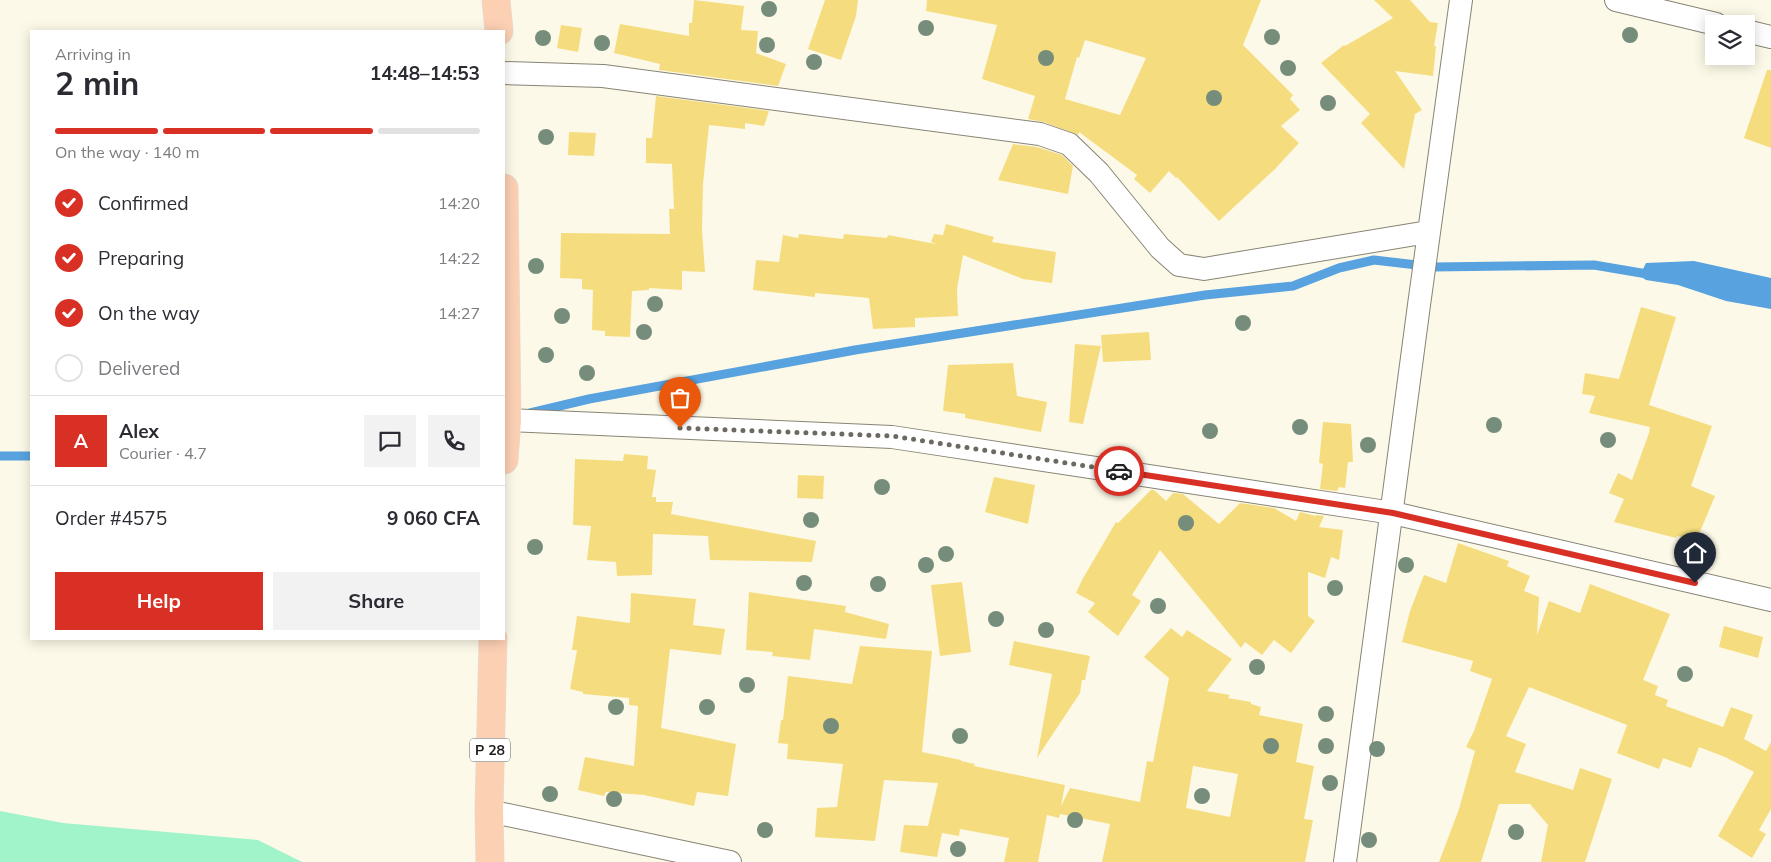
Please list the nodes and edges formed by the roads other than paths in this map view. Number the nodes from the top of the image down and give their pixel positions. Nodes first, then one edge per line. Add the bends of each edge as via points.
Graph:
1 (496, 0) edge
2 (1461, 0) edge
3 (1616, 0) edge
4 (1705, 21) edge
5 (498, 30) edge
6 (1755, 33) edge
7 (1771, 37) edge
8 (505, 73) edge
9 (1428, 232) junction
10 (505, 265) edge
11 (507, 420) junction
12 (505, 447) edge
13 (1393, 513) junction
14 (1771, 600) edge
15 (493, 640) edge
16 (489, 811) junction
17 (490, 862) edge
18 (730, 862) edge
19 (1345, 862) edge

1 - 5 main road
2 - 9 street
3 - 4 street
6 - 7 street
8 - 9 street via 603,76 1040,134 1069,144 1099,173 1160,248 1180,265 1204,269
9 - 13 street
10 - 11 main road
11 - 12 main road
11 - 13 street via 892,436
13 - 14 street
13 - 19 street
15 - 16 main road, P 28
16 - 17 main road, P 28
16 - 18 street

